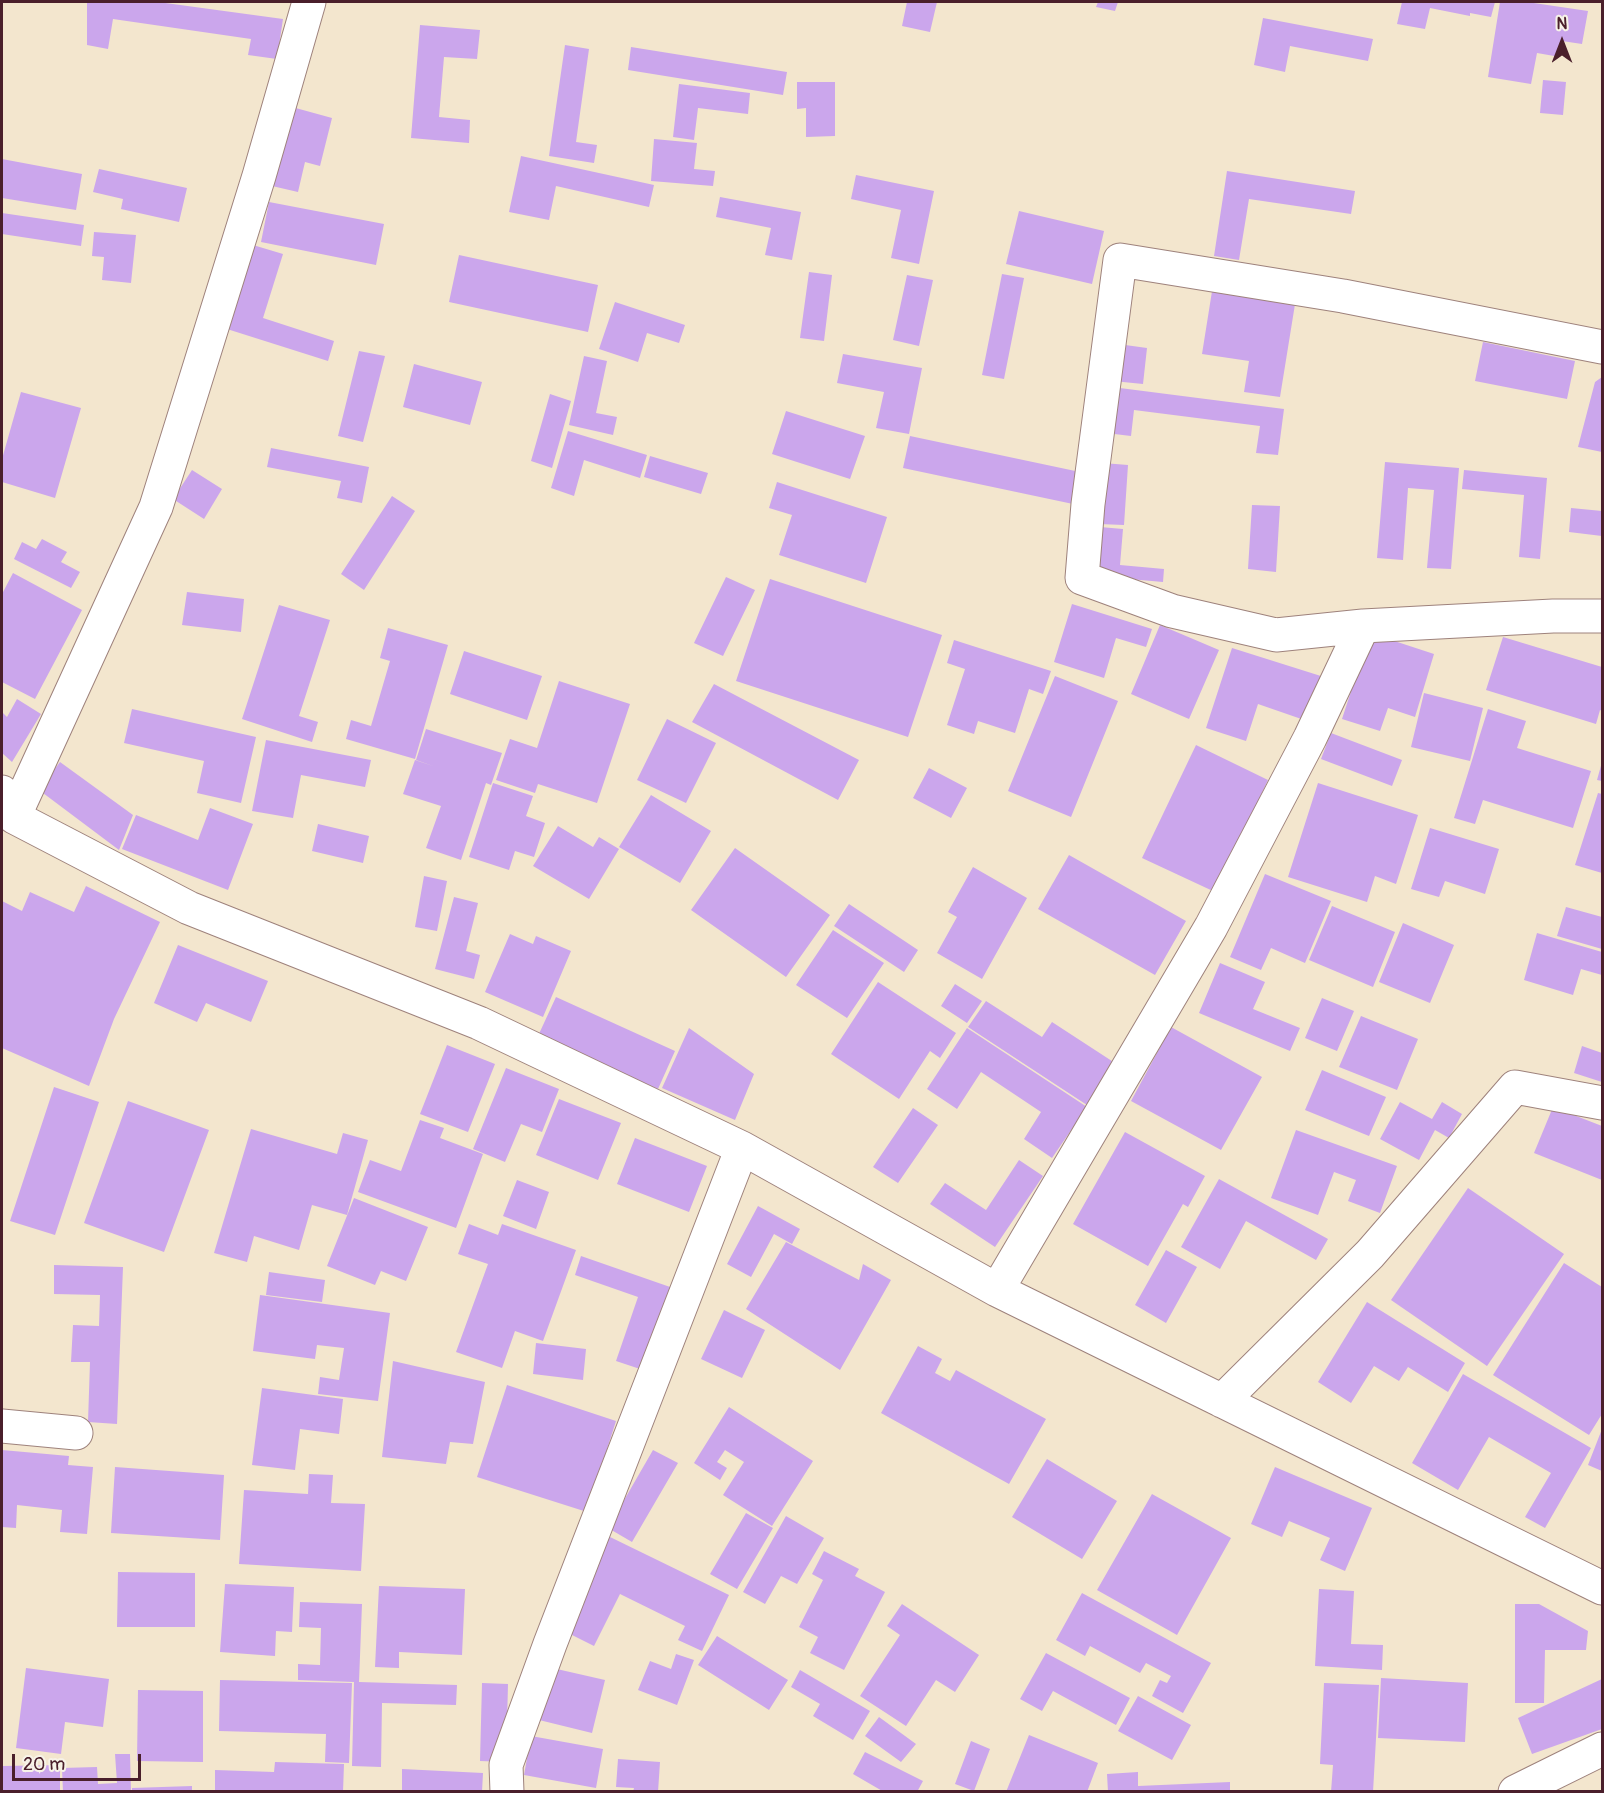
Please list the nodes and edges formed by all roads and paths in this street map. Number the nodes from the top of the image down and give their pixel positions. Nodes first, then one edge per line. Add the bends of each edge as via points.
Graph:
1 (309, 2) edge
2 (1602, 347) edge
3 (1602, 616) edge
4 (1363, 626) junction
5 (8, 804) edge
6 (1602, 1103) edge
7 (742, 1148) junction
8 (997, 1290) junction
9 (1222, 1401) junction
10 (2, 1426) edge
11 (76, 1433) dead end
12 (1602, 1588) edge
13 (1602, 1749) edge
14 (507, 1791) edge
15 (1515, 1791) edge

1 - 5 street via 156,507
2 - 4 street via 1343,296 1120,260 1082,578 1172,611 1276,635
3 - 4 street
4 - 8 street via 1310,738 1211,927
5 - 7 street via 189,908 479,1023
6 - 9 street via 1515,1087 1370,1254
7 - 8 street
7 - 14 street via 550,1644 506,1765
8 - 9 street
9 - 12 street
10 - 11 street
13 - 15 street

